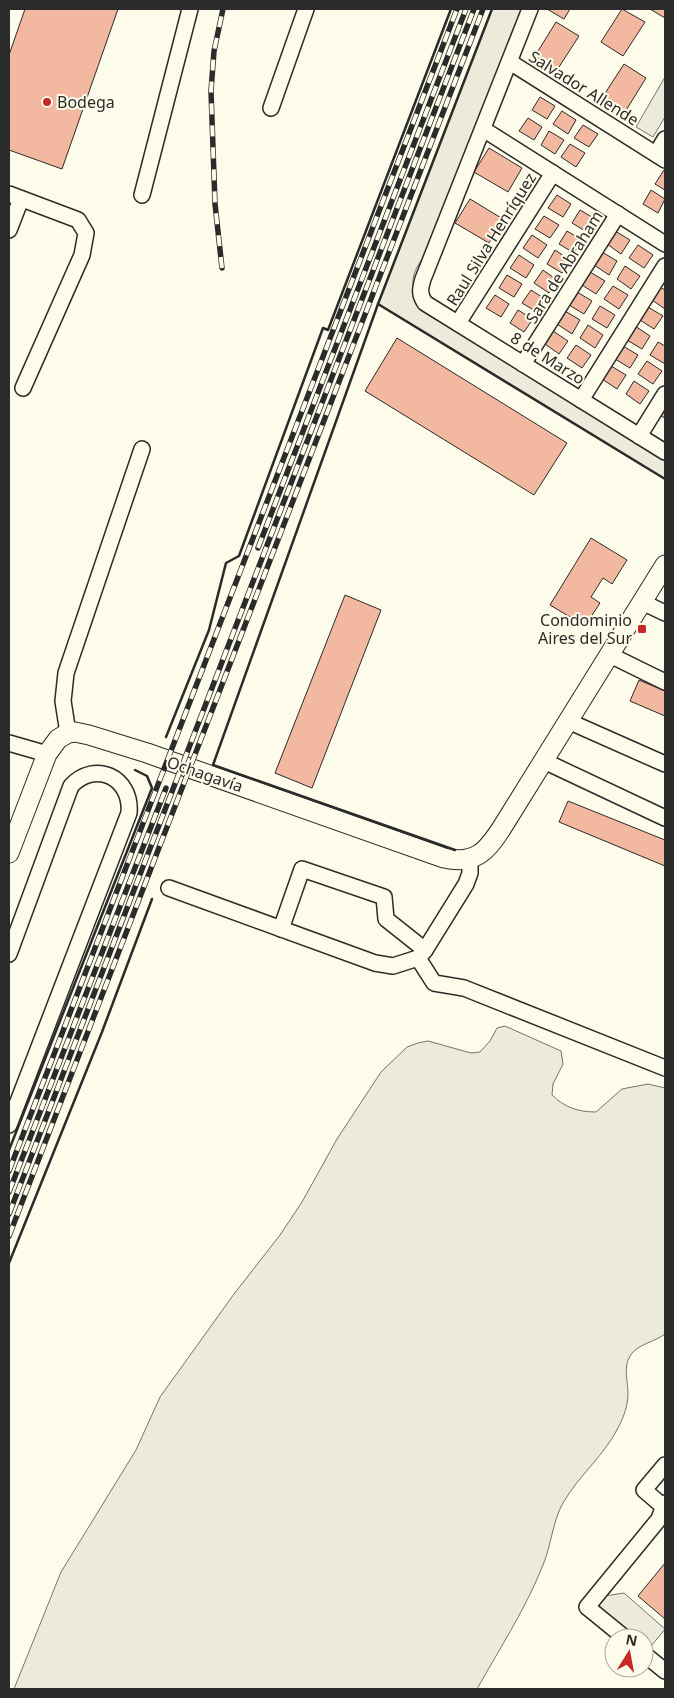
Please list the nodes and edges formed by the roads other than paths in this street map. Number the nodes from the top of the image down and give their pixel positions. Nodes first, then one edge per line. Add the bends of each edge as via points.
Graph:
1 (190, 9) edge
2 (306, 9) edge
3 (530, 9) edge
4 (510, 62) junction
5 (271, 108) dead end
6 (483, 129) junction
7 (665, 139) edge
8 (661, 157) edge
9 (553, 173) junction
10 (142, 195) dead end
11 (15, 197) edge
12 (618, 214) junction
13 (9, 230) edge
14 (665, 244) edge
15 (665, 266) edge
16 (458, 323) junction
17 (524, 364) junction
18 (22, 388) dead end
19 (665, 394) edge
20 (581, 400) junction
21 (639, 436) junction
22 (142, 449) dead end
23 (665, 452) edge
24 (665, 565) edge
25 (642, 602) junction
26 (665, 613) edge
27 (610, 655) junction
28 (665, 682) edge
29 (568, 721) junction
30 (68, 733) junction
31 (9, 743) edge
32 (47, 754) junction
33 (544, 761) junction
34 (665, 764) edge
35 (665, 818) edge
36 (9, 853) edge
37 (470, 858) junction
38 (169, 888) dead end
39 (281, 929) junction
40 (9, 954) edge
41 (422, 954) junction
42 (665, 1068) edge
43 (9, 1124) edge
44 (665, 1465) edge
45 (664, 1505) edge
46 (613, 1628) edge
47 (654, 1663) edge
48 (665, 1672) edge

1 - 10 street
2 - 5 street
3 - 4 street
4 - 6 street
4 - 8 street, Salvador Allende
6 - 9 street
6 - 16 street, 8 de Marzo via 420,289 425,303
7 - 8 street
9 - 12 street
9 - 16 street, Raul Silva Henríquez
11 - 13 street
11 - 18 street via 78,220 86,233 82,255
12 - 14 street
12 - 17 street, Sara de Abraham
15 - 20 street
16 - 17 street, 8 de Marzo
17 - 20 street, 8 de Marzo
19 - 21 street
20 - 21 street, 8 de Marzo
21 - 23 street, 8 de Marzo
22 - 30 street via 66,673 63,712
24 - 25 main road
25 - 26 street
25 - 27 main road
27 - 28 street
27 - 29 main road
29 - 33 main road
29 - 34 street
30 - 32 main road via 54,742
30 - 37 main road, Ochagavía via 82,733 147,753 444,858
31 - 32 street
32 - 36 main road
33 - 35 street
33 - 37 main road via 490,846
37 - 41 street via 466,884
38 - 39 street
39 - 41 street via 381,965 400,965
39 - 41 street via 302,869 384,896 386,919
40 - 43 street via 71,786 80,778 94,774 115,779 126,790 129,813
41 - 42 street via 434,983 464,988
44 - 45 street via 644,1490
45 - 46 street via 659,1519 587,1607
47 - 48 street

